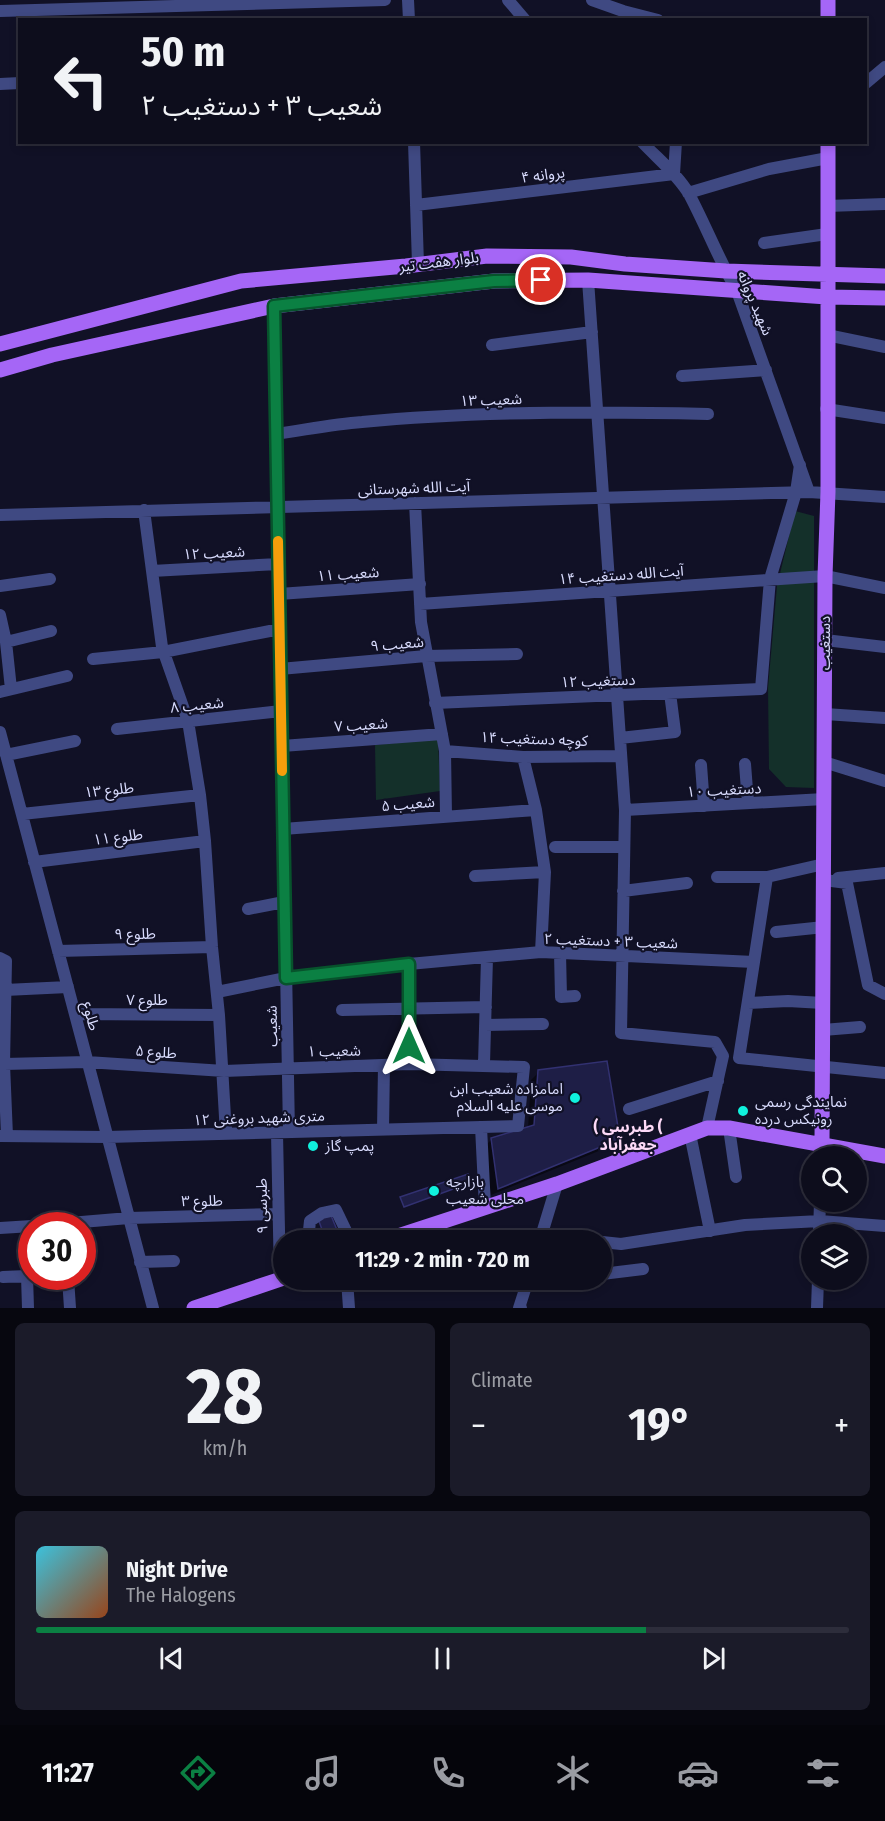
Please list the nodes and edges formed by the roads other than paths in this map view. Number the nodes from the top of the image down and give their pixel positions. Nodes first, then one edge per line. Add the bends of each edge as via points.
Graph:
1 (385, 0) edge
2 (408, 0) edge
3 (508, 0) edge
4 (592, 0) edge
5 (828, 0) edge
6 (142, 3) edge
7 (624, 5) edge
8 (0, 11) edge
9 (409, 18) edge
10 (523, 18) edge
11 (653, 18) edge
12 (828, 18) edge
13 (884, 70) edge
14 (867, 82) edge
15 (18, 83) edge
16 (0, 84) edge
17 (414, 144) edge
18 (644, 144) edge
19 (676, 144) edge
20 (828, 144) edge
21 (828, 158) junction
22 (674, 174) junction
23 (688, 193) junction
24 (885, 204) edge
25 (416, 205) junction
26 (827, 206) junction
27 (827, 234) junction
28 (764, 243) dead end
29 (418, 264) junction
30 (625, 264) junction
31 (726, 271) junction
32 (827, 274) junction
33 (885, 276) edge
34 (588, 280) junction
35 (623, 284) junction
36 (737, 291) junction
37 (827, 297) junction
38 (885, 298) edge
39 (274, 306) junction
40 (592, 332) junction
41 (827, 335) junction
42 (0, 344) edge
43 (492, 345) dead end
44 (885, 347) edge
45 (0, 370) edge
46 (766, 370) junction
47 (682, 376) dead end
48 (826, 409) junction
49 (597, 411) junction
50 (708, 414) dead end
51 (885, 418) edge
52 (276, 434) junction
53 (800, 465) junction
54 (796, 492) junction
55 (810, 492) junction
56 (828, 492) junction
57 (885, 497) edge
58 (603, 498) junction
59 (415, 503) junction
60 (277, 507) junction
61 (144, 510) junction
62 (0, 515) edge
63 (278, 564) junction
64 (152, 572) junction
65 (825, 576) junction
66 (50, 579) dead end
67 (770, 579) junction
68 (420, 584) junction
69 (0, 586) edge
70 (885, 588) edge
71 (610, 591) junction
72 (279, 594) junction
73 (420, 604) junction
74 (0, 615) edge
75 (279, 629) junction
76 (51, 631) dead end
77 (825, 640) junction
78 (6, 642) junction
79 (885, 647) edge
80 (163, 652) junction
81 (517, 654) dead end
82 (426, 656) junction
83 (93, 659) dead end
84 (280, 669) junction
85 (67, 676) dead end
86 (6, 691) edge
87 (670, 693) junction
88 (617, 695) junction
89 (435, 703) junction
90 (281, 711) junction
91 (825, 714) junction
92 (885, 718) edge
93 (188, 721) junction
94 (117, 729) dead end
95 (0, 732) edge
96 (442, 734) junction
97 (620, 738) junction
98 (75, 741) dead end
99 (282, 746) junction
100 (445, 751) junction
101 (6, 755) junction
102 (621, 756) junction
103 (523, 757) junction
104 (824, 762) junction
105 (745, 764) dead end
106 (701, 765) dead end
107 (885, 781) edge
108 (200, 795) junction
109 (824, 799) junction
110 (748, 803) junction
111 (704, 806) junction
112 (536, 810) junction
113 (625, 810) junction
114 (22, 814) junction
115 (446, 816) junction
116 (283, 829) junction
117 (206, 841) junction
118 (555, 847) dead end
119 (624, 847) junction
120 (34, 862) junction
121 (545, 872) junction
122 (885, 873) edge
123 (825, 874) junction
124 (475, 876) dead end
125 (717, 877) dead end
126 (767, 877) junction
127 (687, 883) dead end
128 (623, 891) junction
129 (284, 902) junction
130 (248, 909) dead end
131 (824, 927) junction
132 (776, 932) dead end
133 (212, 947) junction
134 (58, 951) junction
135 (541, 952) junction
136 (560, 953) junction
137 (622, 955) junction
138 (0, 958) edge
139 (487, 958) junction
140 (753, 962) junction
141 (409, 964) junction
142 (286, 978) junction
143 (68, 987) junction
144 (5, 990) junction
145 (217, 992) junction
146 (885, 994) edge
147 (575, 996) dead end
148 (748, 1003) junction
149 (823, 1003) junction
150 (486, 1007) junction
151 (409, 1009) junction
152 (342, 1010) dead end
153 (75, 1014) junction
154 (219, 1015) junction
155 (2, 1023) edge
156 (543, 1024) dead end
157 (485, 1025) junction
158 (860, 1026) dead end
159 (823, 1030) junction
160 (723, 1056) junction
161 (739, 1058) junction
162 (87, 1062) junction
163 (4, 1064) junction
164 (409, 1064) junction
165 (484, 1064) junction
166 (384, 1065) junction
167 (287, 1067) junction
168 (823, 1067) junction
169 (224, 1071) junction
170 (885, 1073) edge
171 (718, 1081) junction
172 (3, 1092) edge
173 (629, 1109) dead end
174 (518, 1126) joint
175 (481, 1128) junction
176 (707, 1128) junction
177 (729, 1128) junction
178 (382, 1130) junction
179 (283, 1133) junction
180 (226, 1134) junction
181 (690, 1134) junction
182 (3, 1136) edge
183 (107, 1137) junction
184 (805, 1146) edge
185 (822, 1146) edge
186 (867, 1154) edge
187 (885, 1156) edge
188 (736, 1177) dead end
189 (557, 1184) junction
190 (485, 1207) junction
191 (820, 1212) edge
192 (277, 1214) junction
193 (129, 1218) junction
194 (96, 1221) edge
195 (820, 1221) junction
196 (820, 1224) edge
197 (885, 1226) edge
198 (18, 1227) edge
199 (0, 1228) edge
200 (278, 1230) edge
201 (309, 1230) edge
202 (346, 1230) edge
203 (416, 1230) edge
204 (543, 1230) edge
205 (710, 1231) junction
206 (612, 1243) edge
207 (174, 1261) dead end
208 (140, 1262) junction
209 (643, 1269) dead end
210 (612, 1273) edge
211 (3, 1277) dead end
212 (273, 1282) edge
213 (69, 1290) edge
214 (348, 1290) edge
215 (525, 1290) edge
216 (818, 1290) edge
217 (28, 1308) edge
218 (70, 1308) edge
219 (153, 1308) edge
220 (194, 1308) edge
221 (349, 1308) edge
222 (521, 1308) edge
223 (817, 1308) edge

1 - 6 street
2 - 9 street
3 - 10 street
4 - 7 street
5 - 12 main road
6 - 8 street
7 - 11 street
13 - 14 street
15 - 16 street
17 - 25 street
18 - 22 street, شهید پروانه
19 - 22 street
20 - 21 main road, دستغیب
21 - 23 street via 769,169
21 - 26 main road, دستغیب
22 - 23 street, شهید پروانه
22 - 25 street, پروانه ۴
23 - 31 street, شهید پروانه
24 - 26 street
25 - 29 street
26 - 27 main road, دستغیب
27 - 28 street
27 - 32 main road, دستغیب
29 - 30 main road, بلوار هفت تیر via 487,256 571,257
29 - 42 main road, بلوار هفت تیر via 242,281
30 - 31 main road, بلوار هفت تیر
30 - 35 main road
31 - 32 main road, بلوار هفت تیر
31 - 36 street, شهید پروانه
32 - 33 main road, بلوار هفت تیر
32 - 37 main road, دستغیب
34 - 35 main road, بلوار هفت تیر
34 - 39 main road, بلوار هفت تیر via 494,281
34 - 40 street
35 - 36 main road, بلوار هفت تیر
36 - 37 main road, بلوار هفت تیر
36 - 46 street, شهید پروانه
37 - 38 main road, بلوار هفت تیر
37 - 41 main road, دستغیب
39 - 45 main road, بلوار هفت تیر
39 - 52 street, شعیب
40 - 43 street
40 - 49 street
41 - 44 street
41 - 48 main road, دستغیب
46 - 47 street
46 - 53 street, شهید پروانه
48 - 51 street
48 - 56 main road, دستغیب
49 - 50 street, شعیب ۱۳
49 - 52 street, شعیب ۱۳ via 361,422
49 - 58 street
52 - 60 street, شعیب
53 - 54 street
53 - 55 street, شهید پروانه
54 - 55 street, آیت الله شهرستانی
54 - 58 street, آیت الله شهرستانی
54 - 67 street
55 - 56 street, آیت الله شهرستانی
56 - 57 street, آیت الله شهرستانی
56 - 65 main road, دستغیب
58 - 59 street, آیت الله شهرستانی
58 - 71 street
59 - 60 street, آیت الله شهرستانی
59 - 68 street
60 - 61 street, آیت الله شهرستانی
60 - 63 street, شعیب
61 - 62 street, آیت الله شهرستانی
61 - 64 street
63 - 64 street, شعیب ۱۲
63 - 72 street, شعیب
64 - 80 street
65 - 67 street, آیت الله دستغیب ۱۴
65 - 70 street, آیت الله دستغیب ۱۴
65 - 77 main road, دستغیب
66 - 69 street
67 - 71 street, آیت الله دستغیب ۱۴
67 - 87 street, دستغیب ۱۲ via 761,689
68 - 72 street, شعیب ۱۱
68 - 73 street
71 - 73 street, آیت الله دستغیب ۱۴
71 - 88 street
72 - 75 street, شعیب
73 - 82 street
74 - 78 street
75 - 80 street
75 - 84 street, شعیب
76 - 78 street
77 - 79 street
77 - 91 main road, دستغیب
78 - 86 street
80 - 83 street
80 - 93 street
81 - 82 street, شعیب ۹
82 - 84 street, شعیب ۹
82 - 89 street
84 - 90 street, شعیب
85 - 86 street
87 - 88 street, دستغیب ۱۲
87 - 97 street via 675,732
88 - 89 street, دستغیب ۱۲
88 - 97 street
89 - 96 street
90 - 93 street, شعیب ۸
90 - 99 street, شعیب
91 - 92 street
91 - 104 main road, دستغیب
93 - 94 street, شعیب ۸
93 - 108 street
95 - 101 street, طلوع
96 - 99 street, شعیب ۷
96 - 100 street
97 - 102 street
98 - 101 street
99 - 116 street, شعیب
100 - 103 street, کوچه دستغیب ۱۴
100 - 115 street
101 - 114 street, طلوع
102 - 103 street, کوچه دستغیب ۱۴
102 - 113 street
103 - 112 street
104 - 107 street
104 - 109 main road, دستغیب
105 - 110 street
106 - 111 street
108 - 114 street, طلوع ۱۳
108 - 117 street
109 - 110 street, دستغیب ۱۰
109 - 123 main road, دستغیب
110 - 111 street, دستغیب ۱۰
111 - 113 street, دستغیب ۱۰
112 - 115 street, شعیب ۵
112 - 121 street
113 - 119 street
114 - 120 street, طلوع
115 - 116 street, شعیب ۵
116 - 129 street, شعیب
117 - 120 street, طلوع ۱۱
117 - 133 street
118 - 119 street
119 - 128 street
120 - 134 street, طلوع
121 - 124 street
121 - 135 street
122 - 123 street
123 - 126 street
123 - 131 main road, دستغیب
123 - 146 street via 847,883 868,985
125 - 126 street
126 - 140 street
127 - 128 street
128 - 137 street
129 - 130 street
129 - 142 street, شعیب
131 - 132 street
131 - 149 main road, دستغیب
133 - 134 street, طلوع ۹
133 - 145 street
134 - 143 street, طلوع
135 - 136 street, شعیب ۳ + دستغیب ۲
135 - 139 street, شعیب ۳ + دستغیب ۲
136 - 137 street, شعیب ۳ + دستغیب ۲
136 - 147 street via 561,997
137 - 140 street, شعیب ۳ + دستغیب ۲
137 - 160 street via 621,1034 715,1042
138 - 144 street via 6,961
139 - 141 street, شعیب ۳ + دستغیب ۲
139 - 150 street
140 - 148 street
141 - 142 street, شعیب ۳ + دستغیب ۲
141 - 151 street
142 - 145 street, شعیب ۳ + دستغیب ۲
142 - 167 street, شعیب
143 - 144 street
143 - 153 street, طلوع
144 - 155 street
145 - 154 street
148 - 149 street
148 - 161 street
149 - 159 main road, دستغیب
150 - 151 street
150 - 157 street
151 - 152 street
151 - 164 street
153 - 154 street, طلوع ۷
153 - 162 street, طلوع
154 - 169 street
155 - 163 street
156 - 157 street
157 - 165 street
158 - 159 street
159 - 168 main road, دستغیب
160 - 161 street
160 - 171 street
161 - 168 street
162 - 163 street, طلوع ۵
162 - 169 street, طلوع ۵
162 - 183 street, طلوع
163 - 172 street
164 - 165 street, شعیب ۱
164 - 166 street, شعیب ۱
165 - 174 street, شعیب ۱ via 524,1066
166 - 167 street, شعیب ۱
166 - 178 street
167 - 169 street, طلوع ۵
167 - 179 street, شعیب
168 - 170 street
168 - 185 main road, دستغیب
169 - 180 street
171 - 173 street
171 - 176 street
172 - 182 street
174 - 175 street, ۱۲ متری شهید بروغنی
175 - 178 street, ۱۲ متری شهید بروغنی
175 - 190 street
176 - 177 main road
176 - 181 main road
177 - 184 main road
177 - 188 street
178 - 179 street, ۱۲ متری شهید بروغنی
179 - 180 street, ۱۲ متری شهید بروغنی
179 - 192 street, طبرسی ۹
180 - 183 street, ۱۲ متری شهید بروغنی
181 - 189 main road
181 - 205 street
182 - 183 street, ۱۲ متری شهید بروغنی
183 - 193 street, طلوع
186 - 187 main road
189 - 190 main road
189 - 204 street
190 - 203 main road
191 - 195 street
192 - 193 street, طلوع ۳
192 - 200 street, طبرسی ۹
193 - 194 street, طلوع ۳
193 - 208 street, طلوع
195 - 196 street
195 - 197 street
195 - 205 street
198 - 199 street, طلوع ۳
201 - 202 street via 309,1221 336,1210
205 - 206 street
207 - 208 street
208 - 219 street, طلوع
209 - 210 street
211 - 217 street via 27,1276
212 - 220 main road
213 - 218 street
214 - 221 street
215 - 222 street
216 - 223 street

